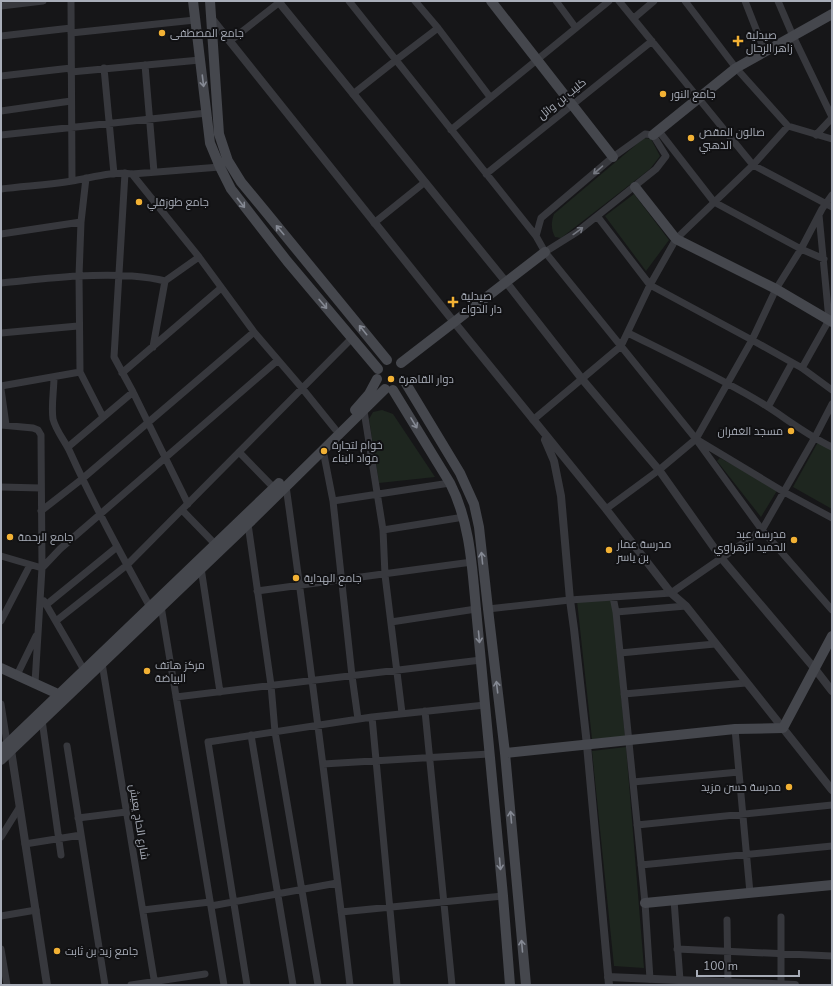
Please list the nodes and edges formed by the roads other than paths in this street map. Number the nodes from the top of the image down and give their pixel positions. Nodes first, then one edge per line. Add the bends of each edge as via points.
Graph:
1 (43, 1) edge
2 (71, 1) edge
3 (193, 1) edge
4 (210, 1) edge
5 (349, 1) edge
6 (415, 1) edge
7 (491, 1) edge
8 (556, 1) edge
9 (609, 1) edge
10 (619, 1) edge
11 (654, 1) edge
12 (685, 1) edge
13 (745, 1) edge
14 (778, 1) edge
15 (279, 2) edge
16 (1, 6) edge
17 (832, 14) edge
18 (634, 18) junction
19 (212, 19) junction
20 (195, 20) junction
21 (438, 28) junction
22 (576, 28) junction
23 (71, 30) junction
24 (1, 36) edge
25 (793, 36) junction
26 (230, 41) junction
27 (652, 41) junction
28 (765, 52) junction
29 (200, 60) junction
30 (396, 60) junction
31 (537, 61) junction
32 (145, 65) junction
33 (104, 68) junction
34 (736, 68) junction
35 (71, 70) junction
36 (1, 76) edge
37 (354, 94) junction
38 (490, 97) junction
39 (699, 98) junction
40 (71, 101) junction
41 (572, 105) junction
42 (1, 110) edge
43 (207, 113) junction
44 (832, 118) edge
45 (149, 119) junction
46 (109, 122) junction
47 (788, 126) junction
48 (71, 127) junction
49 (450, 130) junction
50 (655, 132) junction
51 (1, 135) edge
52 (816, 135) junction
53 (832, 140) edge
54 (613, 157) junction
55 (753, 165) junction
56 (220, 167) junction
57 (154, 172) junction
58 (129, 173) junction
59 (114, 174) junction
60 (486, 174) junction
61 (86, 178) junction
62 (72, 181) junction
63 (425, 182) junction
64 (634, 187) junction
65 (1, 189) edge
66 (832, 195) edge
67 (714, 202) junction
68 (829, 205) edge
69 (819, 215) junction
70 (597, 216) junction
71 (81, 222) junction
72 (374, 223) junction
73 (1, 234) edge
74 (536, 236) junction
75 (676, 239) junction
76 (801, 249) junction
77 (545, 252) junction
78 (199, 257) junction
79 (824, 259) junction
80 (119, 275) junction
81 (79, 276) junction
82 (165, 281) junction
83 (506, 282) junction
84 (1, 283) edge
85 (650, 285) junction
86 (221, 288) junction
87 (776, 289) junction
88 (830, 321) edge
89 (454, 322) junction
90 (78, 326) junction
91 (254, 332) junction
92 (1, 333) edge
93 (628, 333) junction
94 (352, 339) junction
95 (752, 340) junction
96 (154, 346) junction
97 (621, 346) junction
98 (278, 360) junction
99 (387, 360) junction
100 (401, 363) junction
101 (792, 363) junction
102 (802, 368) junction
103 (80, 372) junction
104 (122, 373) junction
105 (377, 374) junction
106 (54, 376) junction
107 (582, 379) junction
108 (405, 382) junction
109 (728, 383) junction
110 (1, 387) edge
111 (302, 388) junction
112 (389, 390) junction
113 (832, 390) edge
114 (133, 392) junction
115 (832, 404) edge
116 (768, 407) junction
117 (364, 411) junction
118 (103, 417) junction
119 (532, 420) junction
120 (148, 423) junction
121 (4, 425) edge
122 (336, 429) junction
123 (542, 432) junction
124 (696, 439) junction
125 (814, 439) junction
126 (68, 447) junction
127 (832, 447) edge
128 (323, 450) junction
129 (239, 452) junction
130 (165, 458) junction
131 (659, 470) junction
132 (82, 479) junction
133 (450, 483) junction
134 (286, 486) junction
135 (1, 487) edge
136 (41, 488) junction
137 (274, 488) junction
138 (784, 492) junction
139 (378, 494) junction
140 (333, 501) junction
141 (185, 507) junction
142 (606, 510) junction
143 (41, 511) junction
144 (101, 513) junction
145 (464, 518) junction
146 (832, 518) edge
147 (248, 524) junction
148 (383, 530) junction
149 (762, 530) junction
150 (215, 544) junction
151 (117, 547) junction
152 (1, 556) edge
153 (722, 559) junction
154 (472, 562) junction
155 (30, 565) junction
156 (127, 565) junction
157 (42, 568) junction
158 (201, 568) junction
159 (386, 575) junction
160 (342, 580) junction
161 (299, 585) junction
162 (257, 591) junction
163 (41, 593) junction
164 (671, 593) junction
165 (613, 597) junction
166 (570, 600) junction
167 (46, 605) junction
168 (161, 606) junction
169 (686, 606) junction
170 (150, 607) junction
171 (488, 609) junction
172 (476, 610) junction
173 (832, 610) edge
174 (616, 612) junction
175 (1, 621) edge
176 (56, 621) junction
177 (391, 622) junction
178 (38, 633) junction
179 (832, 636) edge
180 (715, 644) junction
181 (620, 653) junction
182 (481, 660) junction
183 (102, 663) junction
184 (1, 668) edge
185 (815, 669) junction
186 (84, 670) junction
187 (397, 671) junction
188 (17, 675) junction
189 (352, 676) junction
190 (311, 681) junction
191 (35, 683) junction
192 (746, 683) junction
193 (271, 685) junction
194 (832, 691) edge
195 (220, 692) junction
196 (58, 694) junction
197 (624, 694) junction
198 (176, 697) junction
199 (1, 704) edge
200 (485, 705) junction
201 (425, 711) junction
202 (402, 714) junction
203 (372, 717) junction
204 (358, 719) junction
205 (42, 720) junction
206 (318, 725) junction
207 (782, 728) junction
208 (735, 729) junction
209 (275, 732) junction
210 (251, 735) junction
211 (628, 740) junction
212 (586, 745) junction
213 (67, 746) dead end
214 (6, 748) edge
215 (505, 753) junction
216 (489, 754) junction
217 (430, 757) junction
218 (1, 760) edge
219 (376, 761) junction
220 (323, 764) junction
221 (739, 772) junction
222 (633, 782) junction
223 (831, 788) edge
224 (832, 805) edge
225 (19, 808) junction
226 (126, 812) junction
227 (743, 814) junction
228 (78, 818) junction
229 (637, 825) junction
230 (81, 836) junction
231 (1, 837) edge
232 (58, 839) junction
233 (25, 844) junction
234 (832, 846) edge
235 (61, 855) dead end
236 (747, 855) junction
237 (641, 865) junction
238 (337, 883) junction
239 (832, 885) edge
240 (302, 890) junction
241 (750, 893) junction
242 (278, 894) junction
243 (503, 896) junction
244 (674, 900) junction
245 (444, 901) junction
246 (233, 902) junction
247 (644, 903) junction
248 (211, 904) junction
249 (390, 907) junction
250 (36, 910) junction
251 (143, 910) junction
252 (341, 912) junction
253 (1, 916) edge
254 (782, 917) dead end
255 (727, 920) dead end
256 (1, 948) edge
257 (677, 949) junction
258 (728, 950) junction
259 (781, 954) junction
260 (832, 956) edge
261 (205, 974) dead end
262 (650, 979) junction
263 (680, 980) junction
264 (608, 981) edge
265 (728, 982) junction
266 (155, 983) edge
267 (781, 984) edge
268 (7, 985) edge
269 (47, 985) edge
270 (105, 985) edge
271 (131, 985) edge
272 (224, 985) edge
273 (247, 985) edge
274 (293, 985) edge
275 (318, 985) edge
276 (350, 985) edge
277 (397, 985) edge
278 (452, 985) edge
279 (510, 985) edge
280 (526, 985) edge
281 (795, 985) edge

1 - 16 street
2 - 23 street
3 - 20 main road
4 - 19 main road
5 - 30 street
6 - 21 street
7 - 31 main road
8 - 22 street
9 - 22 street
10 - 18 street
11 - 18 street
12 - 34 street
13 - 28 street
14 - 25 street
15 - 26 street
15 - 37 street
17 - 25 main road
18 - 27 street
19 - 26 street
99 -> 19 main road via 241,182 228,161 219,134
20 - 23 street
20 - 29 main road
21 - 30 street
21 - 38 street
22 - 31 street
23 - 24 street
23 - 35 street
25 - 28 main road
25 - 44 street
26 - 72 street
27 - 39 street
27 - 41 street, كليب بن وائل
28 - 34 main road
29 - 32 street
29 -> 43 main road
30 - 37 street
30 - 49 street
31 - 38 street
31 - 41 main road
32 - 33 street
32 - 45 street
33 - 35 street
33 - 46 street
34 - 39 main road
34 - 47 street
35 - 36 street
35 - 40 street
37 - 63 street
38 - 49 street
39 - 50 main road
39 - 55 street
40 - 42 street
40 - 48 street
41 - 54 main road
41 - 60 street, كليب بن وائل
43 - 45 street
43 - 56 main road via 210,143
44 - 52 street
45 - 46 street
45 - 57 street
46 - 48 street
46 - 59 street
47 - 52 street
47 - 55 street
48 - 51 street
48 - 62 street
49 - 60 street
50 - 54 street via 644,134
50 - 64 street via 666,156 656,169
50 - 67 street
52 - 53 street
54 -> 74 street via 541,218
55 - 67 street
55 - 68 street
56 - 57 street
56 -> 94 main road via 231,189
57 - 58 street
58 - 59 street
58 - 78 street
58 - 80 street
59 - 61 street
60 - 74 street
61 - 62 street
61 - 71 street
62 - 65 street
63 - 72 street
63 - 83 street
64 - 70 street
64 - 75 main road
66 - 68 street
67 - 75 street
67 - 76 street
68 - 69 street
69 - 76 street
69 - 79 street
77 -> 70 street
70 - 85 street
71 - 73 street
71 - 81 street
72 - 89 street
74 - 77 street
75 - 85 street
75 - 87 main road
76 - 79 street
76 - 87 street
77 - 83 main road
77 - 97 street
78 - 82 street
78 - 86 street
79 - 88 street
80 - 81 street
80 - 82 street
80 - 104 street via 114,357
81 - 84 street
81 - 90 street
82 - 96 street
83 - 89 main road
83 - 107 street
85 - 93 street
85 - 95 street
86 - 91 street
86 - 96 street
87 - 88 main road
87 - 95 street
88 - 102 street
89 - 100 main road
89 - 119 street
90 - 92 street
90 - 103 street
91 - 98 street
91 - 120 street
93 - 97 street
93 - 109 street
94 - 105 main road
94 - 111 street
95 - 101 street
95 - 109 street
96 - 104 street
97 - 107 street
97 - 124 street
98 - 111 street
98 - 130 street
99 - 100 main road
99 - 105 main road via 383,362
100 - 108 main road via 407,374
101 - 102 street
101 - 116 street
102 - 113 street
103 - 106 street
103 - 118 street
104 - 114 street
105 - 112 main road via 378,383
105 - 122 main road via 369,394 361,405
106 - 110 street
106 - 126 street via 53,419
107 - 119 street
107 - 131 street
108 - 112 main road via 402,386
171 -> 108 main road via 474,504 460,473
109 - 116 street
109 - 124 street
110 - 121 street
111 - 122 street
111 - 129 street
112 - 117 main road
112 -> 133 main road
114 - 118 street
114 - 120 street
115 - 125 street
116 - 125 street
117 - 128 main road
117 - 139 street
118 - 126 street
119 - 123 street
120 - 130 street
120 - 132 street
121 - 136 street via 33,428 41,435
122 - 137 main road
123 - 142 street
123 - 166 street via 554,461 561,496
124 - 131 street
124 - 138 street
124 - 149 street
125 - 127 street
125 - 138 street
126 - 132 street
128 - 134 main road
128 - 140 street
129 - 137 street
129 - 141 street
130 - 141 street
130 - 144 street
131 - 142 street
131 - 153 street
132 - 143 street
132 - 144 street
133 - 139 street
133 - 145 main road via 458,497
134 - 147 main road
134 - 161 street
135 - 136 street
136 - 143 street
137 - 150 main road
138 - 146 street
138 - 149 street
139 - 140 street
139 - 148 street
140 - 160 street
141 - 150 street
141 - 156 street
142 - 164 street
143 - 157 street
144 - 151 street
144 - 157 street
145 - 148 street
145 - 154 main road
147 - 158 main road
147 - 162 street
148 - 159 street
149 - 153 street
149 - 173 street
150 - 170 main road
151 - 156 street
151 - 167 street
152 - 155 street
153 - 164 street
153 - 185 street
154 - 159 street
154 - 172 main road
155 - 157 street
155 - 175 street
156 - 170 street
156 - 176 street
157 - 163 street
158 - 168 main road
158 - 195 street
159 - 160 street
159 - 177 street
160 - 161 street
160 - 189 street
161 - 162 street
161 - 190 street
162 - 193 street
163 - 167 street
163 - 178 street
164 - 165 street
164 - 169 street
165 - 166 street
165 - 174 street
166 - 171 street
166 - 212 street
167 - 176 street
168 - 183 main road
168 - 198 street
169 - 174 street
169 - 180 street
170 - 186 main road
215 -> 171 main road
172 - 177 street
172 -> 182 main road
174 - 181 street
176 - 186 street
177 - 187 street
178 - 188 street
178 - 191 street
179 - 185 main road
180 - 181 street
180 - 192 street
181 - 197 street
182 - 187 street
182 - 200 main road
183 - 205 main road
183 - 226 street, شارع الحاج يعيش
184 - 188 main road
185 - 194 street
185 - 207 main road
186 - 196 main road
187 - 189 street
187 - 202 street
188 - 191 main road
189 - 190 street
189 - 204 street
190 - 193 street
190 - 206 street
191 - 196 main road
192 - 197 street
192 - 207 street
193 - 195 street
193 - 209 street
195 - 198 street
196 - 214 main road
197 - 211 street
198 - 248 street
199 - 214 street
200 - 201 street
200 - 216 main road
201 - 202 street
201 - 217 street
202 - 203 street
203 - 204 street
203 - 219 street
204 - 206 street
205 - 214 main road
205 - 232 street
206 - 209 street
206 - 220 street
207 - 208 main road
207 - 223 street
208 - 211 main road
208 - 221 street
209 - 210 street
209 - 240 street
210 - 242 street
210 - 246 street via 208,742
211 - 212 main road
211 - 222 street
212 - 215 main road
212 - 264 street
213 - 228 street
214 - 218 main road
214 - 225 street
280 -> 215 main road
216 - 217 street
216 -> 243 main road
217 - 219 street
217 - 245 street
219 - 220 street
219 - 249 street
220 - 238 street
221 - 222 street
221 - 227 street
222 - 229 street
224 - 227 street
225 - 231 street
225 - 233 street
226 - 228 street
226 - 251 street, شارع الحاج يعيش
227 - 229 street
227 - 236 street
228 - 230 street
229 - 237 street
230 - 232 street
230 - 270 street
232 - 233 street
232 - 235 street
233 - 250 street
234 - 236 street
236 - 237 street
236 - 241 street
237 - 247 street
238 - 240 street
238 - 252 street
239 - 241 main road
240 - 242 street
240 - 275 street
241 - 244 main road
242 - 246 street
242 - 274 street
243 - 245 street
243 - 279 main road
244 - 247 main road
244 - 257 street
245 - 249 street
245 - 278 street
246 - 248 street
246 - 273 street
247 - 262 street
248 - 251 street
248 - 272 street
249 - 252 street
249 - 277 street
250 - 253 street
250 - 269 street
251 - 266 street, شارع الحاج يعيش
252 - 276 street
254 - 259 street
255 - 258 street
256 - 268 street
257 - 258 street
257 - 263 street
258 - 259 street
258 - 265 street
259 - 260 street
259 - 267 street
261 - 266 street
262 - 263 street
262 - 264 street
263 - 265 street
265 - 267 street
266 - 271 street
267 - 281 street

